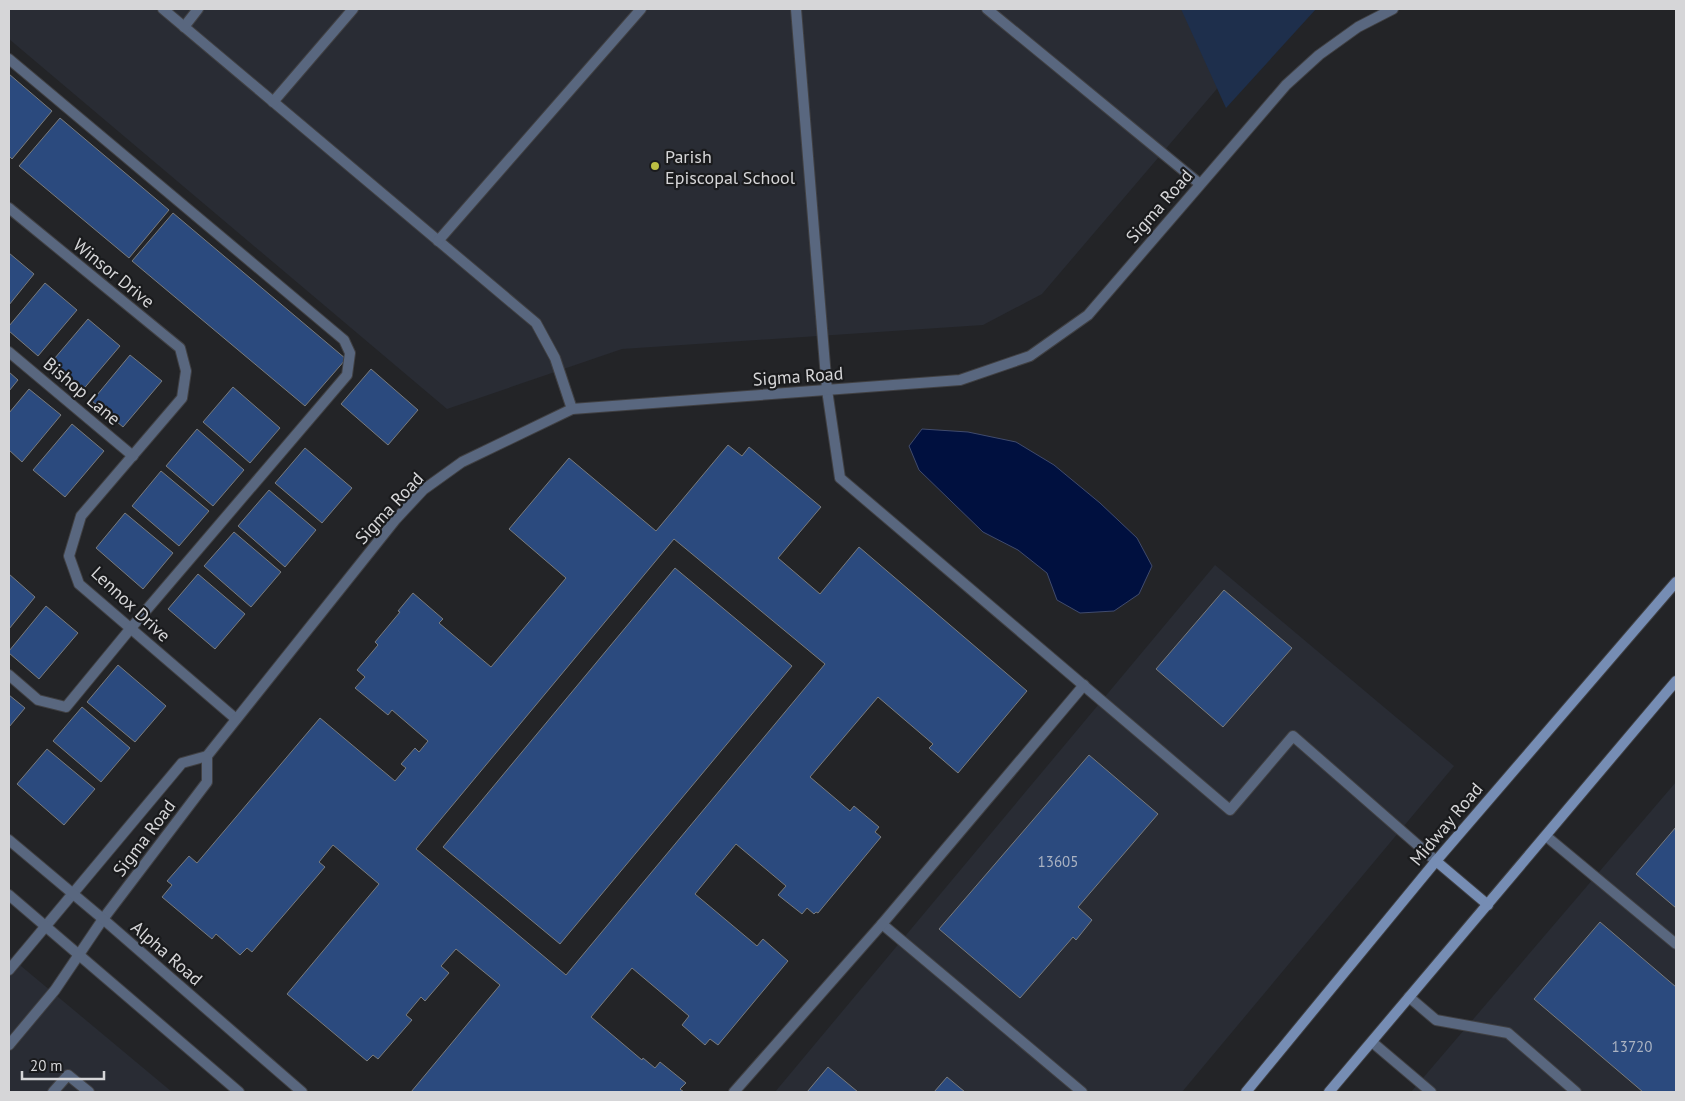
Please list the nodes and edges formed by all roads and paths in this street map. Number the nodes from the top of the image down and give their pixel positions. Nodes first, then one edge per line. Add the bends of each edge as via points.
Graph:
1 (163, 9) edge
2 (198, 9) edge
3 (353, 9) edge
4 (641, 9) edge
5 (796, 9) edge
6 (987, 9) edge
7 (1393, 9) edge
8 (184, 27) junction
9 (9, 59) edge
10 (273, 102) junction
11 (1200, 184) junction
12 (9, 208) edge
13 (438, 241) junction
14 (9, 352) edge
15 (186, 371) joint
16 (827, 390) junction
17 (572, 409) junction
18 (134, 456) junction
19 (1676, 582) edge
20 (131, 628) junction
21 (9, 675) edge
22 (1676, 681) edge
23 (1084, 684) junction
24 (236, 719) junction
25 (207, 756) junction
26 (1546, 836) junction
27 (9, 840) edge
28 (1436, 861) junction
29 (73, 894) junction
30 (9, 895) edge
31 (1488, 905) junction
32 (103, 919) junction
33 (882, 924) junction
34 (46, 926) junction
35 (1676, 944) edge
36 (80, 955) junction
37 (9, 970) edge
38 (1409, 997) junction
39 (1372, 1042) junction
40 (9, 1045) edge
41 (53, 1092) edge
42 (89, 1092) edge
43 (239, 1092) edge
44 (302, 1092) edge
45 (734, 1092) edge
46 (1082, 1092) edge
47 (1246, 1092) edge
48 (1329, 1092) edge
49 (1431, 1092) edge
50 (1576, 1092) edge

1 - 8 street
2 - 8 street
3 - 10 street
4 - 13 street
5 - 16 street
6 - 11 street
7 - 11 street, Sigma Road via 1358,27 1319,55 1286,85
8 - 10 street
9 - 20 street via 344,340 350,352 347,375
10 - 13 street
11 - 16 street, Sigma Road via 1088,315 1030,356 960,380
12 - 15 street, Winsor Drive via 180,348
13 - 17 street via 536,323 555,358
14 - 18 street, Bishop Lane
15 - 18 street, Lennox Drive via 182,398
16 - 17 street, Sigma Road
16 - 23 street via 840,478
17 - 24 street, Sigma Road via 462,462 424,490 396,519
18 - 20 street, Lennox Drive via 81,516 69,556 80,584
19 - 28 main road, Midway Road
20 - 21 street via 66,707 38,700
20 - 24 street, Lennox Drive
22 - 26 main road
23 - 28 street via 1230,810 1293,736
23 - 33 street
24 - 25 street, Sigma Road
25 - 29 street, Sigma Road via 182,763
25 - 32 street, Sigma Road via 206,782
26 - 31 main road
26 - 35 street
27 - 29 street, Alpha Road
28 - 31 main road
28 - 47 main road, Midway Road
29 - 32 street, Alpha Road
29 - 34 street, Sigma Road
30 - 34 street
31 - 38 main road
32 - 36 street, Sigma Road
32 - 44 street, Alpha Road
33 - 45 street
33 - 46 street
34 - 36 street
34 - 37 street, Sigma Road
36 - 40 street, Sigma Road
36 - 43 street
38 - 39 main road
38 - 50 street via 1436,1020 1508,1033
39 - 48 main road
39 - 49 street
41 - 42 street via 68,1075

